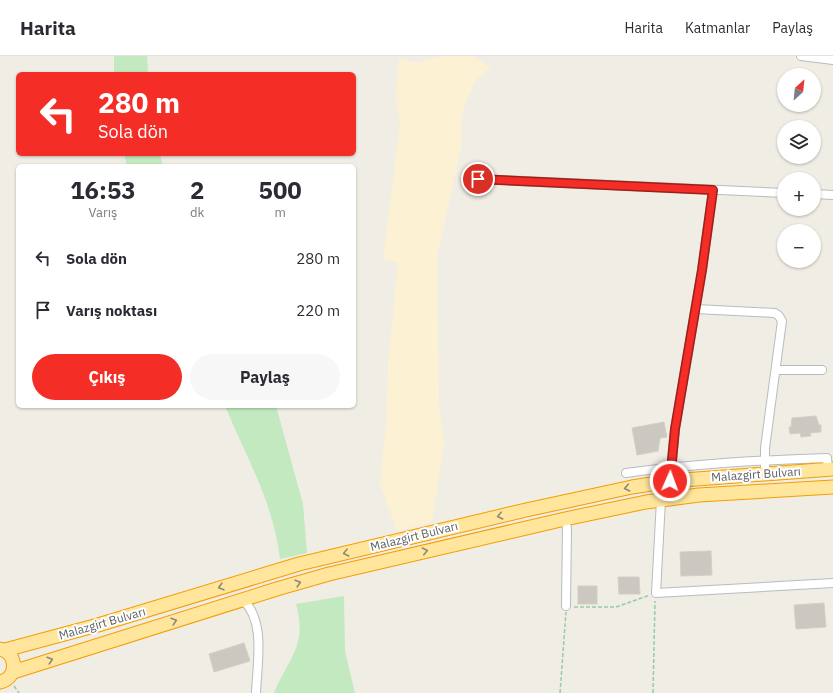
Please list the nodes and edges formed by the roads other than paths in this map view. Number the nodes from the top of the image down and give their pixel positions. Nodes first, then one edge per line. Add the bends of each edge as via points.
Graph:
1 (801, 56) edge
2 (833, 60) edge
3 (478, 179) dead end
4 (713, 190) junction
5 (777, 193) edge
6 (821, 194) edge
7 (833, 195) edge
8 (696, 309) junction
9 (776, 370) junction
10 (822, 370) dead end
11 (764, 460) junction
12 (671, 467) junction
13 (830, 469) edge
14 (626, 473) dead end
15 (764, 473) junction
16 (670, 481) junction
17 (833, 487) edge
18 (661, 500) junction
19 (565, 519) junction
20 (833, 583) edge
21 (243, 600) junction
22 (566, 606) road end
23 (2, 650) edge
24 (13, 672) junction
25 (1, 683) edge
26 (256, 693) edge

1 - 2 street
3 - 4 street
4 - 5 street
4 - 8 street
6 - 7 street
8 - 9 street via 772,313 780,316 783,324
8 - 12 street
9 - 10 street
9 - 11 street
11 - 12 street
11 - 13 street via 828,458
11 - 15 street
12 - 14 street
12 - 16 street
13 - 15 highway, Malazgirt Bulvarı
15 - 16 highway, Malazgirt Bulvarı
16 -> 23 highway, Malazgirt Bulvarı via 526,510 300,564 98,625
17 - 18 highway, Malazgirt Bulvarı via 729,492
18 - 19 highway, Malazgirt Bulvarı
18 - 20 street via 656,593
21 -> 19 highway, Malazgirt Bulvarı via 379,562
19 - 22 street
24 -> 21 highway, Malazgirt Bulvarı
21 - 26 street via 257,623
23 - 24 highway via 13,659
24 - 25 highway

